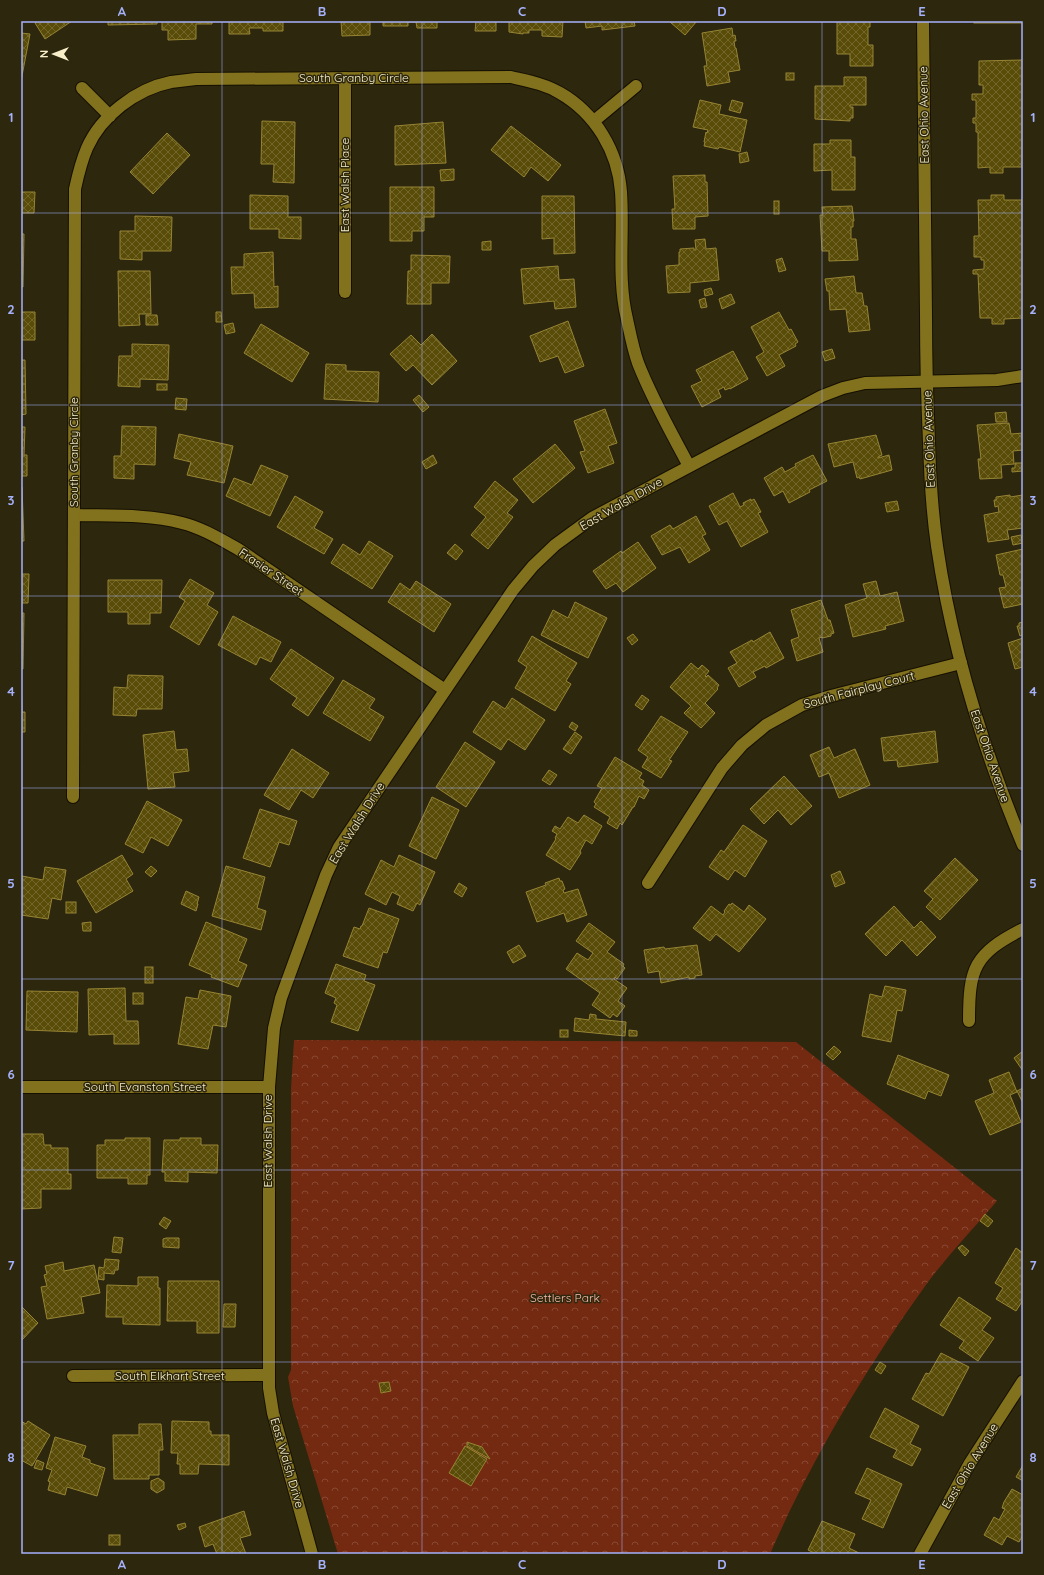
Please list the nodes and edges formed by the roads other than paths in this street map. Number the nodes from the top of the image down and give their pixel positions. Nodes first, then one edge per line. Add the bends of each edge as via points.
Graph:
1 (923, 21) edge
2 (345, 78) junction
3 (636, 86) dead end
4 (82, 88) dead end
5 (110, 116) junction
6 (594, 121) junction
7 (345, 292) dead end
8 (1023, 376) edge
9 (927, 381) junction
10 (689, 466) junction
11 (74, 515) junction
12 (961, 663) junction
13 (445, 690) junction
14 (73, 797) dead end
15 (1023, 844) edge
16 (648, 883) dead end
17 (1023, 929) edge
18 (969, 1021) dead end
19 (21, 1087) edge
20 (269, 1087) junction
21 (268, 1375) junction
22 (73, 1376) dead end
23 (1023, 1381) edge
24 (312, 1554) edge
25 (920, 1554) edge

1 - 9 street, East Ohio Avenue
2 - 5 street, South Granby Circle via 196,79 170,82 146,90
2 - 6 street, South Granby Circle via 511,77 536,82 560,92
2 - 7 street, East Walsh Place
3 - 6 street
4 - 5 street
5 - 11 street, South Granby Circle via 88,146 80,164 75,189
6 - 10 street, South Granby Circle via 607,142 617,166 621,191 626,317 638,362 656,404
8 - 9 street, East Walsh Drive via 997,380
9 - 10 street, East Walsh Drive via 865,383 843,388 822,396
9 - 12 street, East Ohio Avenue via 931,499 944,588
10 - 13 street, East Walsh Drive via 592,518 555,545 513,590
11 - 13 street, Frasier Street via 142,516 183,523 211,534 238,549
11 - 14 street, South Granby Circle
12 - 15 street, East Ohio Avenue via 985,745
12 - 16 street, South Fairplay Court via 802,705 766,725 742,745 722,768
13 - 20 street, East Walsh Drive via 339,847 326,875 281,998 274,1028
17 - 18 street via 992,947 979,961 971,980
19 - 20 street, South Evanston Street
20 - 21 street, East Walsh Drive
21 - 22 street, South Elkhart Street
21 - 24 street, East Walsh Drive via 272,1413
23 - 25 street, East Ohio Avenue via 970,1463

